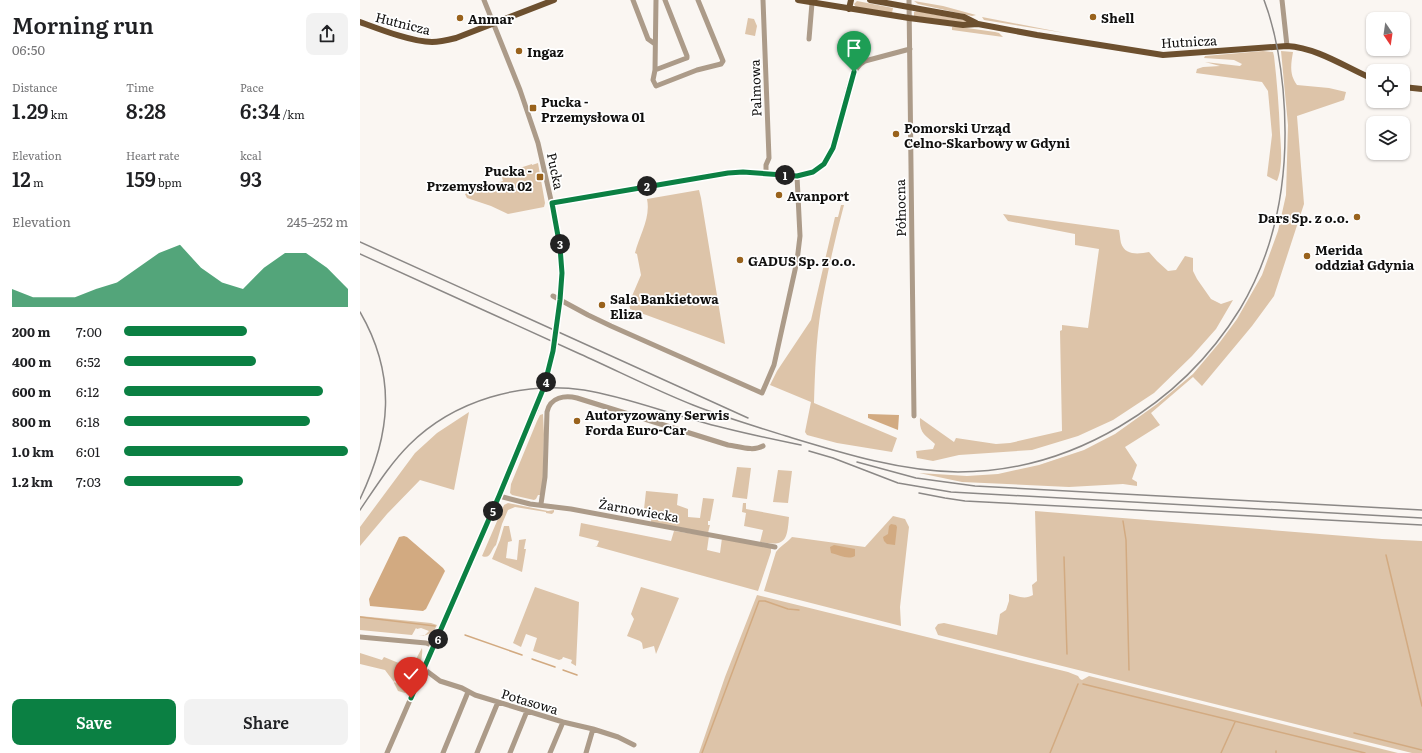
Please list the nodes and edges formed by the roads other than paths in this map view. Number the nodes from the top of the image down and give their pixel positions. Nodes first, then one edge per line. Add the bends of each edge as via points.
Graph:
1 (484, 0) edge
2 (554, 0) edge
3 (633, 0) edge
4 (656, 0) edge
5 (665, 0) edge
6 (698, 0) edge
7 (763, 0) edge
8 (798, 0) edge
9 (851, 0) edge
10 (870, 0) edge
11 (1282, 0) edge
12 (812, 3) junction
13 (909, 3) edge
14 (849, 9) junction
15 (909, 18) junction
16 (360, 22) edge
17 (494, 23) junction
18 (978, 24) junction
19 (809, 40) dead end
20 (655, 44) junction
21 (1287, 46) junction
22 (910, 49) junction
23 (655, 70) junction
24 (1366, 76) edge
25 (1410, 88) edge
26 (1422, 89) edge
27 (766, 174) junction
28 (797, 176) junction
29 (552, 203) junction
30 (554, 296) dead end
31 (914, 416) dead end
32 (763, 446) dead end
33 (499, 496) junction
34 (541, 504) junction
35 (775, 547) dead end
36 (360, 637) edge
37 (434, 646) junction
38 (424, 669) junction
39 (468, 692) junction
40 (498, 702) junction
41 (527, 711) junction
42 (562, 722) junction
43 (593, 729) junction
44 (634, 745) dead end
45 (387, 753) edge
46 (443, 753) edge
47 (477, 753) edge
48 (510, 753) edge
49 (550, 753) edge
50 (586, 753) edge

1 - 17 street, Pucka
2 - 17 main road, Hutnicza
3 - 20 street via 648,39
4 - 20 street
5 - 23 street via 687,56
6 - 23 street via 723,61 721,64 696,70 656,86 653,80
7 - 27 street, Palmowa via 769,158
8 - 12 main road, Hutnicza
9 - 14 main road
10 - 13 main road, Hutnicza
11 - 21 street
12 - 14 main road, Hutnicza
12 - 19 street
13 - 15 street, Północna
13 - 18 main road, Hutnicza via 964,17
14 - 15 main road, Hutnicza
15 - 18 main road, Hutnicza via 963,25
15 - 22 street, Północna
16 - 17 main road, Hutnicza via 383,31 432,42 456,38
17 - 29 street, Pucka via 535,132
18 - 21 main road, Hutnicza via 1163,54
20 - 23 street
21 - 24 main road, Hutnicza via 1307,49
22 - 28 street via 858,65 851,79 831,155 818,169
22 - 31 street, Północna
25 - 26 main road
27 - 28 street
27 - 29 street via 728,173
28 - 30 street via 800,236 797,261 774,365 762,393 611,326
29 - 33 street, Pucka, bridge via 562,273 550,366 536,410
32 - 34 street via 751,448 720,443 569,396 562,397 549,406 546,416 545,477
33 - 34 street, Żarnowiecka via 530,504
33 - 37 street, Pucka
34 - 35 street, Żarnowiecka
36 - 37 street
37 - 38 street, Pucka
38 - 39 street, Potasowa via 440,681
38 - 45 street, Pucka
39 - 40 street, Potasowa
39 - 46 street
40 - 41 street, Potasowa
40 - 47 street
41 - 42 street, Potasowa
41 - 48 street
42 - 43 street, Potasowa
42 - 49 street
43 - 44 street, Potasowa
43 - 50 street

